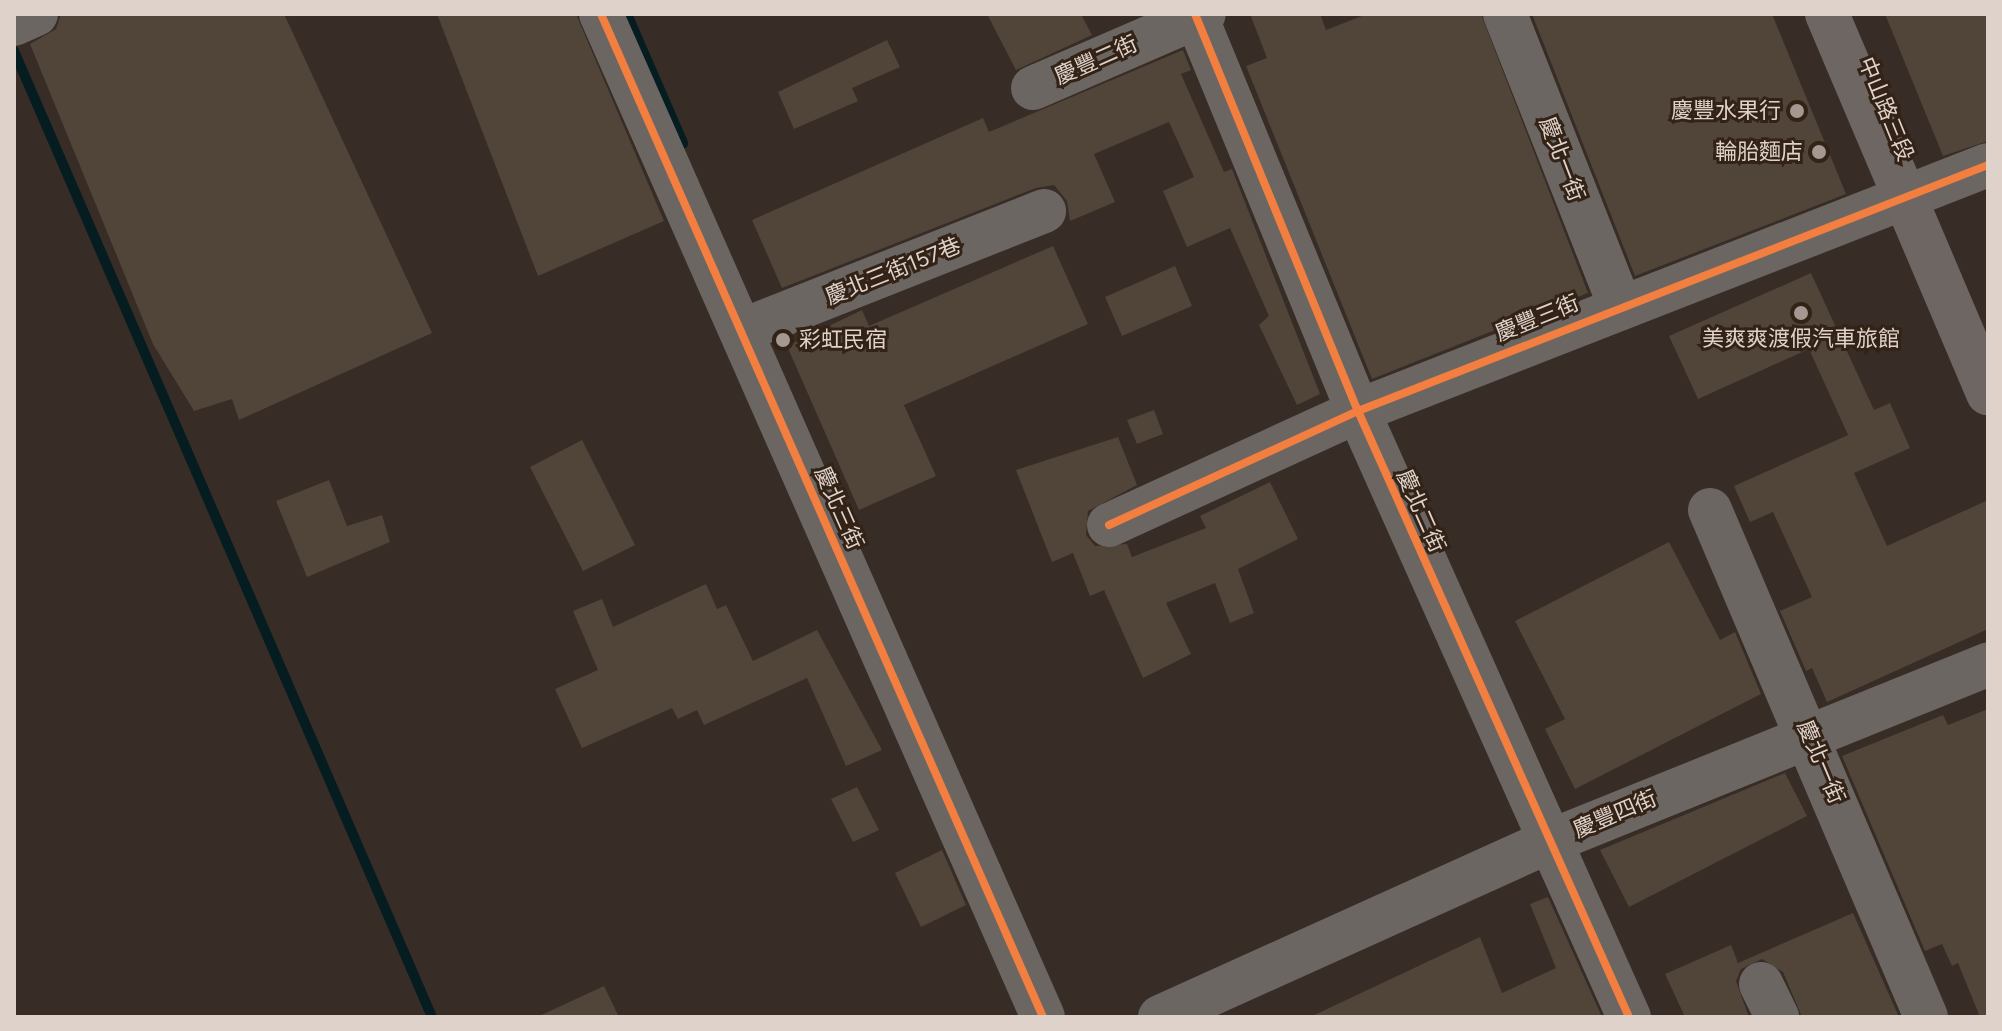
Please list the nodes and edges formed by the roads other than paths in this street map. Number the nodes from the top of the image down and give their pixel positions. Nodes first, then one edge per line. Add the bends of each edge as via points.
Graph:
1 (36, 14) edge
2 (601, 14) edge
3 (1505, 14) edge
4 (1827, 14) edge
5 (1198, 15) edge
6 (14, 24) edge
7 (1033, 88) dead end
8 (1988, 165) edge
9 (1903, 198) junction
10 (1044, 211) dead end
11 (1619, 304) junction
12 (741, 331) junction
13 (1988, 393) edge
14 (1358, 411) junction
15 (1710, 510) dead end
16 (1109, 525) dead end
17 (1988, 664) edge
18 (1810, 733) junction
19 (1546, 843) junction
20 (1043, 1017) edge
21 (1160, 1017) edge
22 (1629, 1017) edge
23 (1926, 1017) edge

1 - 6 street
2 - 12 street, 慶北三街
3 - 11 street, 慶北一街
4 - 9 main road, 中山路三段
5 - 7 street, 慶豐二街
5 - 14 street, 慶北二街
8 - 9 street, 慶豐三街
9 - 11 street, 慶豐三街
9 - 13 main road, 中山路三段
10 - 12 street, 慶北三街157巷
11 - 14 street, 慶豐三街
12 - 20 street, 慶北三街
14 - 16 street, 慶豐三街
14 - 19 street, 慶北二街
15 - 18 street, 慶北一街
17 - 18 street, 慶豐四街
18 - 19 street, 慶豐四街
18 - 23 street, 慶北一街
19 - 21 street, 慶豐四街
19 - 22 street, 慶北二街

